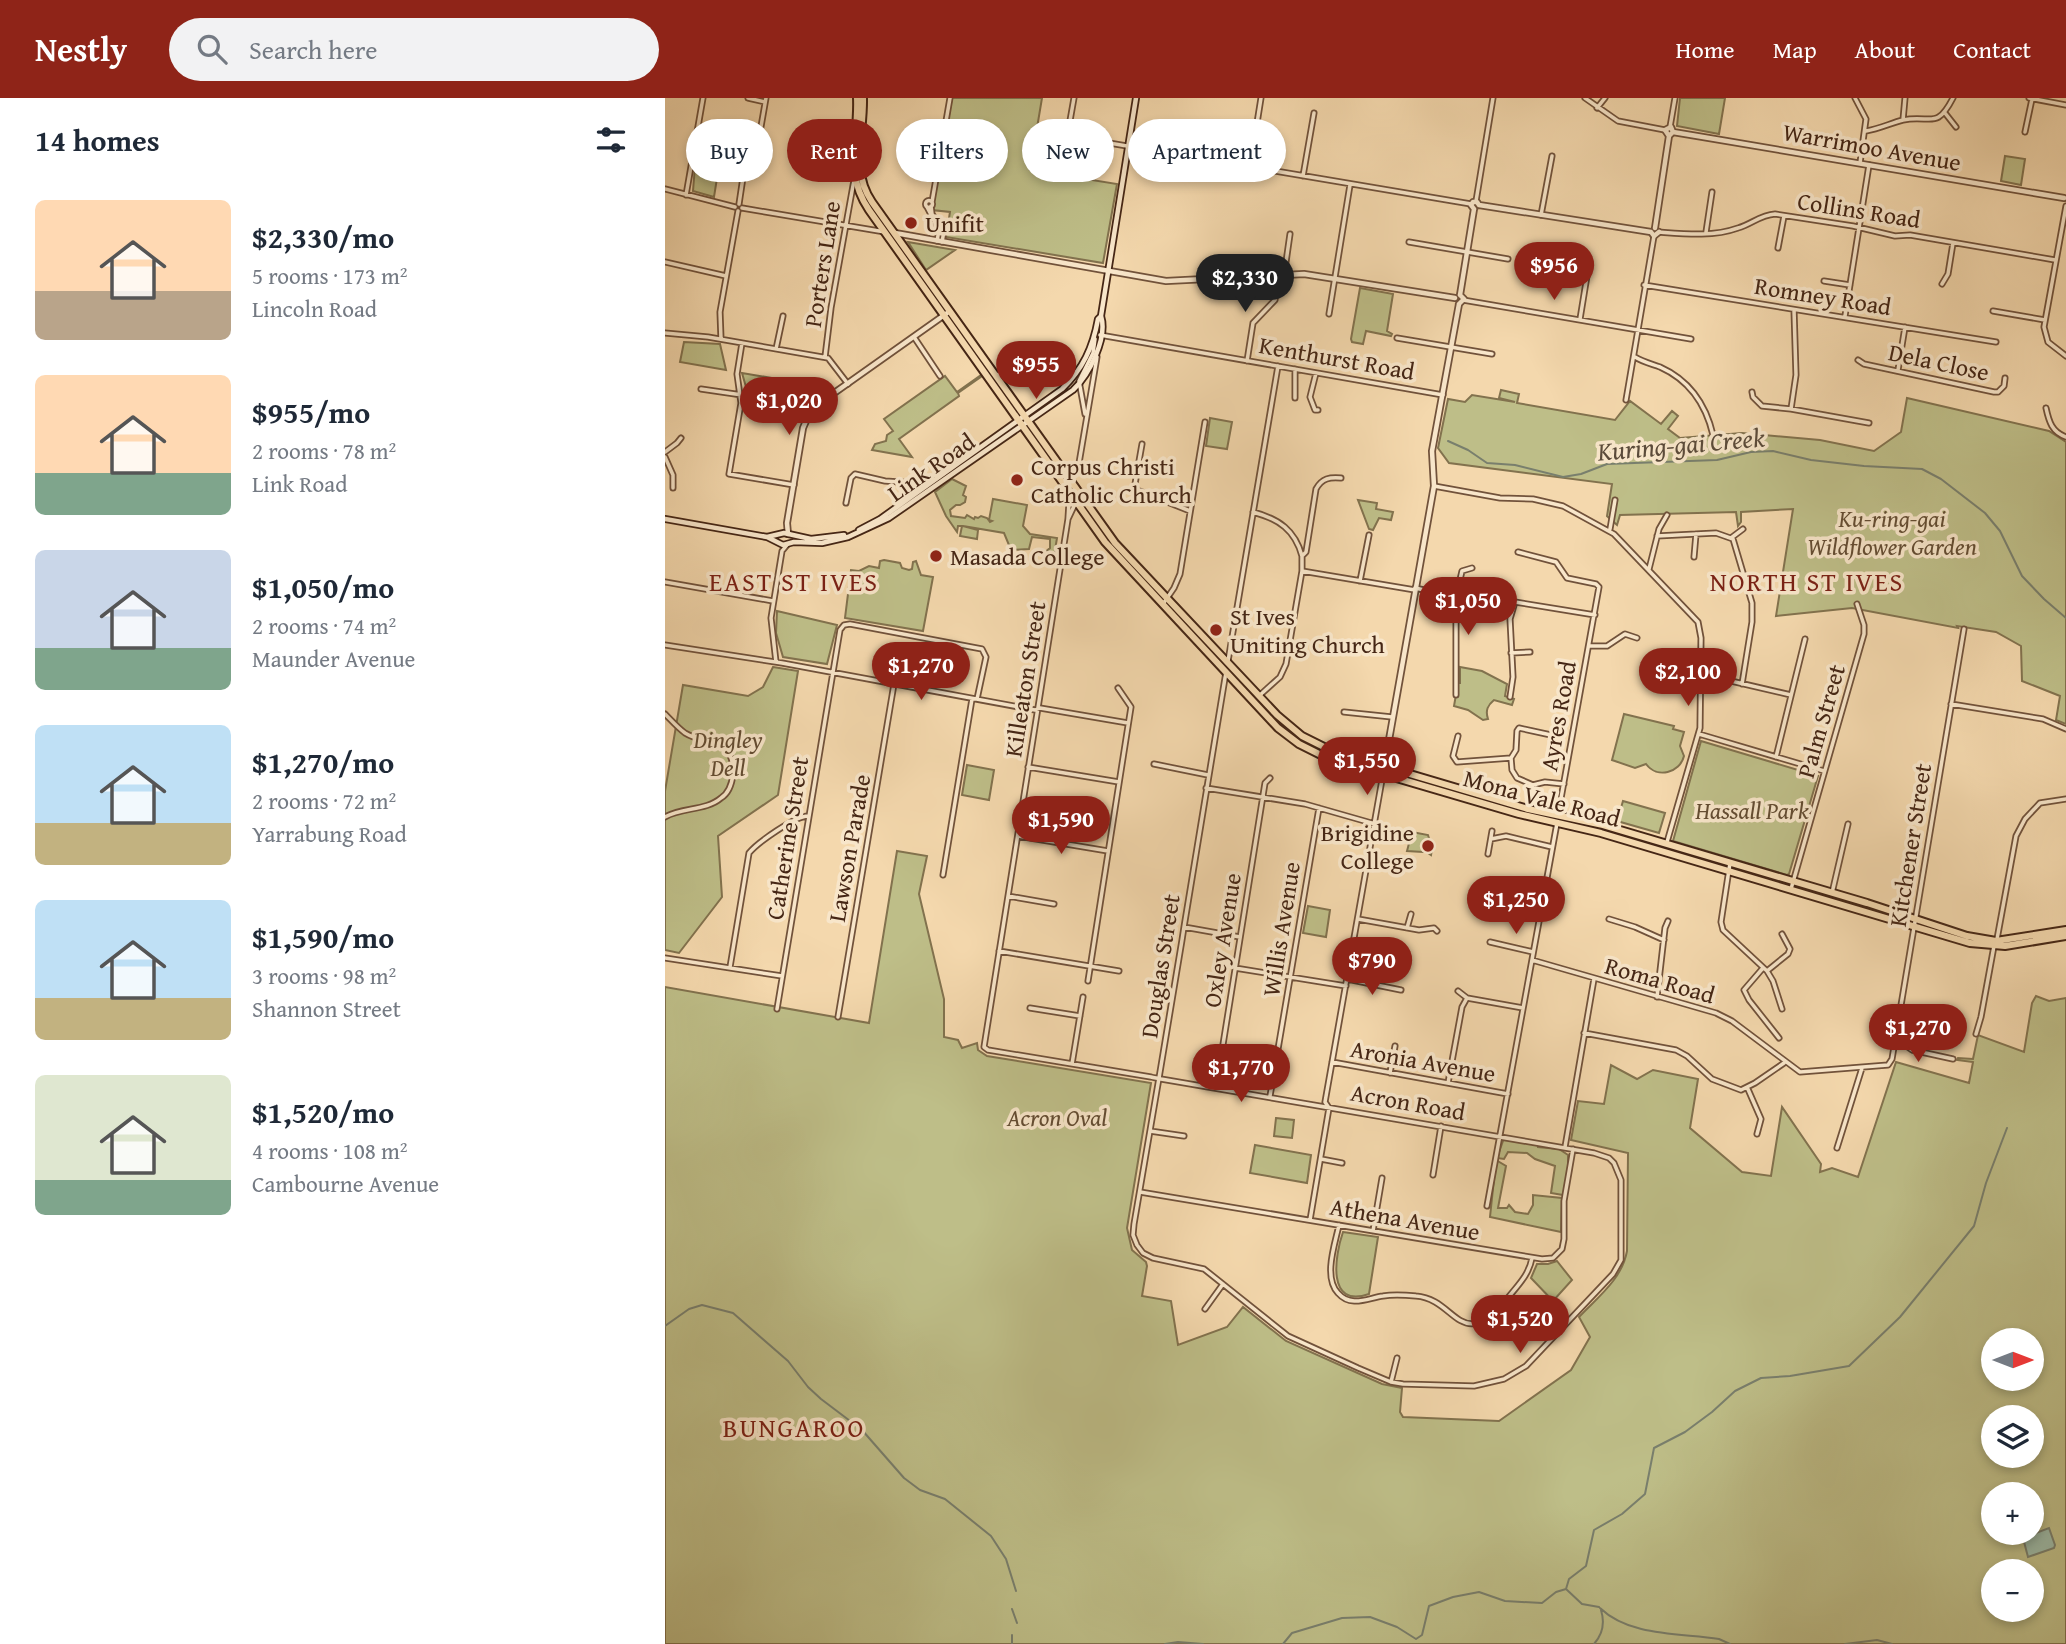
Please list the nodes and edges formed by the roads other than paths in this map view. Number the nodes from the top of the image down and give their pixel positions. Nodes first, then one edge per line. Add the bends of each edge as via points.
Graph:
1 (703, 98) edge
2 (748, 98) edge
3 (857, 98) edge
4 (863, 98) edge
5 (950, 98) edge
6 (1074, 98) edge
7 (1136, 98) edge
8 (1262, 98) edge
9 (1493, 98) edge
10 (1585, 98) edge
11 (1605, 98) edge
12 (1675, 98) edge
13 (1855, 98) edge
14 (1905, 98) edge
15 (1953, 98) edge
16 (2030, 99) edge
17 (766, 100) edge
18 (2066, 105) edge
19 (1597, 108) junction
20 (1314, 113) dead end
21 (1945, 113) junction
22 (856, 119) edge
23 (1070, 119) edge
24 (1133, 119) edge
25 (1258, 119) edge
26 (1903, 120) junction
27 (1956, 127) dead end
28 (1669, 131) junction
29 (1866, 131) junction
30 (2025, 132) dead end
31 (1114, 144) edge
32 (1128, 147) joint
33 (1552, 156) dead end
34 (1860, 163) junction
35 (1870, 165) junction
36 (1286, 173) edge
37 (1303, 176) junction
38 (853, 182) edge
39 (856, 182) edge
40 (1350, 184) junction
41 (665, 189) edge
42 (1712, 192) dead end
43 (687, 195) junction
44 (2066, 201) edge
45 (1475, 205) junction
46 (739, 207) junction
47 (1541, 215) junction
48 (1784, 215) junction
49 (846, 226) junction
50 (1860, 228) junction
51 (887, 232) junction
52 (1655, 232) junction
53 (895, 233) junction
54 (1290, 233) dead end
55 (1706, 233) junction
56 (940, 241) junction
57 (1409, 242) dead end
58 (1953, 243) junction
59 (1779, 248) dead end
60 (1467, 251) junction
61 (1508, 258) dead end
62 (2055, 260) junction
63 (665, 262) edge
64 (1108, 270) junction
65 (726, 276) junction
66 (1281, 276) junction
67 (1587, 276) dead end
68 (1334, 279) junction
69 (1824, 281) dead end
70 (1942, 284) dead end
71 (1644, 285) junction
72 (1850, 285) junction
73 (1459, 299) junction
74 (1794, 309) junction
75 (1993, 311) dead end
76 (948, 313) junction
77 (1329, 314) dead end
78 (783, 316) dead end
79 (1845, 316) junction
80 (1580, 319) junction
81 (2045, 320) junction
82 (1905, 327) junction
83 (1637, 330) junction
84 (665, 333) edge
85 (1098, 335) junction
86 (913, 337) junction
87 (1397, 338) dead end
88 (722, 339) junction
89 (1691, 339) dead end
90 (1997, 342) dead end
91 (743, 343) junction
92 (1016, 347) dead end
93 (1451, 347) junction
94 (776, 349) junction
95 (1492, 354) dead end
96 (1635, 356) junction
97 (2066, 356) edge
98 (825, 357) junction
99 (1020, 360) junction
100 (1858, 360) dead end
101 (1247, 361) junction
102 (1278, 366) junction
103 (1295, 369) junction
104 (1898, 370) junction
105 (1033, 373) dead end
106 (1316, 373) junction
107 (940, 376) dead end
108 (996, 376) junction
109 (1075, 377) joint
110 (2005, 378) dead end
111 (848, 384) junction
112 (1079, 385) junction
113 (701, 389) dead end
114 (1752, 392) dead end
115 (742, 395) junction
116 (1443, 395) junction
117 (1295, 398) dead end
118 (1626, 400) dead end
119 (2046, 408) dead end
120 (1791, 409) junction
121 (1318, 410) dead end
122 (1086, 416) junction
123 (1023, 420) junction
124 (1205, 422) dead end
125 (1869, 423) dead end
126 (1713, 435) dead end
127 (2066, 437) edge
128 (681, 438) dead end
129 (1142, 444) dead end
130 (665, 455) edge
131 (1341, 478) dead end
132 (1069, 479) junction
133 (794, 485) junction
134 (1434, 486) junction
135 (673, 488) dead end
136 (922, 489) junction
137 (1070, 492) junction
138 (1615, 500) dead end
139 (1077, 502) junction
140 (846, 503) dead end
141 (1190, 511) junction
142 (1253, 512) junction
143 (1667, 515) dead end
144 (665, 519) edge
145 (1068, 519) junction
146 (1743, 529) dead end
147 (1609, 530) junction
148 (785, 534) junction
149 (1696, 534) junction
150 (1369, 535) dead end
151 (1657, 536) junction
152 (767, 537) junction
153 (1308, 537) junction
154 (1731, 538) junction
155 (1296, 539) junction
156 (779, 542) junction
157 (788, 544) junction
158 (782, 551) junction
159 (1518, 552) dead end
160 (1302, 556) junction
161 (1694, 557) dead end
162 (1472, 568) dead end
163 (1649, 569) junction
164 (1302, 571) junction
165 (1360, 581) junction
166 (665, 582) edge
167 (1415, 589) junction
168 (1456, 597) junction
169 (774, 601) junction
170 (1165, 601) junction
171 (1857, 604) dead end
172 (1595, 615) junction
173 (1964, 629) dead end
174 (1637, 638) dead end
175 (1805, 639) dead end
176 (665, 645) edge
177 (1589, 646) junction
178 (1530, 652) dead end
179 (1511, 653) junction
180 (776, 662) junction
181 (1228, 662) junction
182 (1226, 671) junction
183 (831, 673) junction
184 (1701, 674) junction
185 (894, 684) junction
186 (1742, 684) junction
187 (1118, 688) dead end
188 (1456, 695) dead end
189 (1791, 695) junction
190 (1259, 696) junction
191 (1510, 696) dead end
192 (975, 699) junction
193 (1951, 704) junction
194 (1038, 709) junction
195 (1344, 712) dead end
196 (665, 714) edge
197 (1392, 717) junction
198 (1128, 723) junction
199 (2066, 729) edge
200 (1699, 734) junction
201 (1551, 735) dead end
202 (1458, 736) dead end
203 (1776, 757) junction
204 (1511, 758) junction
205 (1154, 764) dead end
206 (1028, 768) junction
207 (1384, 771) junction
208 (1824, 771) junction
209 (1207, 775) junction
210 (1270, 778) dead end
211 (1119, 782) junction
212 (1564, 784) junction
213 (1206, 788) junction
214 (1263, 797) junction
215 (2066, 799) edge
216 (1319, 808) junction
217 (808, 816) junction
218 (665, 817) edge
219 (1558, 819) junction
220 (1375, 824) junction
221 (1848, 824) dead end
222 (1492, 831) dead end
223 (1017, 836) junction
224 (1491, 839) junction
225 (1666, 844) junction
226 (1552, 847) junction
227 (1108, 851) junction
228 (1487, 854) dead end
229 (1729, 867) junction
230 (943, 875) dead end
231 (1792, 885) junction
232 (1494, 893) dead end
233 (1832, 893) junction
234 (1008, 896) junction
235 (1542, 901) junction
236 (1054, 904) dead end
237 (1411, 914) dead end
238 (1358, 919) junction
239 (1609, 919) dead end
240 (1668, 921) dead end
241 (1914, 922) junction
242 (1184, 927) junction
243 (1407, 928) junction
244 (2066, 930) edge
245 (1437, 931) dead end
246 (1782, 934) dead end
247 (2066, 936) edge
248 (1240, 937) junction
249 (1664, 940) junction
250 (1490, 942) dead end
251 (1995, 944) junction
252 (999, 951) junction
253 (1534, 952) junction
254 (665, 958) edge
255 (1532, 960) junction
256 (1089, 965) junction
257 (730, 967) junction
258 (1235, 968) junction
259 (1765, 969) junction
260 (1119, 971) dead end
261 (782, 976) junction
262 (1291, 977) junction
263 (1347, 979) junction
264 (1594, 979) junction
265 (1088, 981) dead end
266 (1346, 986) junction
267 (1401, 990) dead end
268 (1458, 991) dead end
269 (1083, 997) dead end
270 (1657, 997) junction
271 (1467, 998) junction
272 (1030, 1008) dead end
273 (1523, 1008) junction
274 (777, 1009) dead end
275 (1782, 1009) dead end
276 (1080, 1016) junction
277 (838, 1017) dead end
278 (1584, 1033) junction
279 (1976, 1034) dead end
280 (1779, 1038) dead end
281 (1895, 1038) junction
282 (1395, 1046) dead end
283 (988, 1050) joint
284 (1953, 1059) dead end
285 (1332, 1062) junction
286 (1785, 1063) junction
287 (1072, 1064) junction
288 (1888, 1065) joint
289 (1862, 1068) junction
290 (1390, 1073) junction
291 (1159, 1078) junction
292 (1448, 1083) junction
293 (1748, 1087) junction
294 (1216, 1088) junction
295 (1508, 1094) junction
296 (1271, 1096) junction
297 (1327, 1106) junction
298 (1441, 1126) junction
299 (1150, 1131) junction
300 (1757, 1134) dead end
301 (1184, 1136) dead end
302 (1499, 1136) junction
303 (1565, 1147) junction
304 (1837, 1148) dead end
305 (1573, 1149) junction
306 (1321, 1159) junction
307 (1342, 1163) dead end
308 (1433, 1175) dead end
309 (1382, 1178) dead end
310 (1140, 1192) junction
311 (1487, 1206) dead end
312 (1310, 1220) junction
313 (1339, 1226) junction
314 (1373, 1231) junction
315 (1532, 1258) junction
316 (1223, 1284) junction
317 (1205, 1308) dead end
318 (1397, 1358) dead end
319 (1391, 1382) junction

1 - 43 street
2 - 17 street
3 - 22 highway, Mona Vale Road
4 - 53 highway, Mona Vale Road via 861,180
5 - 56 street via 930,202
6 - 23 street
7 - 24 street, Killeaton Street
8 - 25 street
9 - 45 street
10 - 19 street, Warrimoo Avenue
11 - 19 street
12 - 28 street
13 - 29 street via 1867,119
14 - 26 street
15 - 21 street
16 - 18 street
16 - 30 street
17 - 46 street via 759,138 745,164
19 - 28 street, Warrimoo Avenue via 1618,121
20 - 37 street
21 - 26 street via 1934,120
21 - 27 street
26 - 29 street
28 - 34 street, Warrimoo Avenue
28 - 52 street
29 - 34 street
31 - 32 street, Collins Road
32 - 64 street, Killeaton Street
33 - 47 street
34 - 35 street, Warrimoo Avenue
35 - 44 street, Warrimoo Avenue
35 - 50 street
36 - 37 street, Collins Road
37 - 40 street, Collins Road
38 - 49 street, Porters Lane
39 - 51 highway, Mona Vale Road via 862,200
40 - 45 street, Collins Road
40 - 68 street
41 - 43 street
42 - 55 street
43 - 46 street
44 - 62 street
45 - 47 street, Collins Road
45 - 60 street
46 - 49 street
46 - 65 street
47 - 52 street, Collins Road
48 - 50 street, Collins Road
48 - 55 street, Collins Road via 1770,214 1737,229
48 - 59 street
49 - 51 street
49 - 98 street, Porters Lane
50 - 58 street, Collins Road
50 - 72 street
51 - 53 street
51 - 76 highway, Mona Vale Road
52 - 55 street, Collins Road
52 - 71 street
53 - 56 street
53 - 76 highway, Mona Vale Road
54 - 66 street
56 - 64 street
57 - 60 street
58 - 62 street, Collins Road
58 - 70 street
60 - 61 street
60 - 73 street
62 - 81 street
63 - 65 street
64 - 66 street via 1166,281
64 - 85 street, Killeaton Street
65 - 88 street via 720,312
66 - 68 street
66 - 101 street via 1275,300 1253,323
67 - 80 street
68 - 73 street
68 - 77 street
69 - 72 street
71 - 74 street, Romney Road
71 - 83 street
72 - 79 street
73 - 80 street
73 - 93 street
74 - 79 street, Romney Road
74 - 120 street via 1797,375
75 - 81 street
76 - 86 street
76 - 108 highway, Mona Vale Road
76 - 123 highway, Mona Vale Road
78 - 94 street
79 - 82 street, Romney Road
80 - 83 street
81 - 97 street via 2048,342
82 - 90 street, Romney Road
82 - 104 street
83 - 89 street
83 - 96 street
84 - 88 street
85 - 101 street, Kenthurst Road
85 - 109 street, Killeaton Street
85 - 112 street, Killeaton Street via 1093,362
85 - 122 street, Killeaton Street
86 - 107 street
86 - 111 street
87 - 93 street
88 - 91 street
91 - 94 street
91 - 115 street via 737,374
92 - 99 street
93 - 95 street
93 - 116 street
94 - 98 street
96 - 118 street
96 - 126 street via 1687,386 1702,404
98 - 111 street
99 - 105 street
99 - 108 street
100 - 104 street, Dela Close
101 - 102 street, Kenthurst Road
102 - 103 street, Kenthurst Road
102 - 142 street
103 - 106 street, Kenthurst Road
103 - 117 street
104 - 110 street, Dela Close via 1994,392 2004,386
106 - 116 street, Kenthurst Road
106 - 121 street via 1310,397
108 - 123 highway, Mona Vale Road
109 - 123 street, Link Road
111 - 133 street via 806,418
112 - 122 street, Killeaton Street
112 - 123 street, Link Road
113 - 115 street
114 - 120 street via 1762,406
115 - 133 street via 729,474
116 - 134 street via 1432,451
119 - 127 street via 2051,426
120 - 125 street
122 - 132 street, Killeaton Street via 1077,469
123 - 132 highway, Mona Vale Road
123 - 136 street, Link Road
123 - 137 highway, Mona Vale Road
123 - 157 street, Link Road via 878,525 838,540
124 - 141 street
128 - 130 street
129 - 141 street via 1137,490
130 - 135 street
131 - 153 street via 1319,482
132 - 137 street, Killeaton Street
132 - 170 highway, Mona Vale Road
133 - 148 street
134 - 147 street via 1563,506
134 - 167 street
136 - 140 street via 916,483 855,474
136 - 148 street, Link Road via 856,532 821,539
137 - 139 highway, Mona Vale Road
137 - 145 street, Killeaton Street
138 - 147 street
139 - 145 street, Killeaton Street
139 - 170 highway, Mona Vale Road via 1105,542
141 - 170 street via 1180,575
142 - 155 street via 1283,524
142 - 181 street
143 - 151 street
144 - 152 street
145 - 194 street, Killeaton Street
146 - 154 street
147 - 163 street
148 - 152 street, Link Road
148 - 156 street
148 - 157 street
149 - 151 street
149 - 154 street
149 - 161 street
150 - 165 street
151 - 163 street
152 - 156 street, Link Road
153 - 155 street
153 - 160 street
154 - 186 street via 1752,603
155 - 160 street
156 - 157 street, Link Road
156 - 158 street
157 - 158 street
158 - 169 street
159 - 172 street, Ayres Road via 1556,562 1567,578 1596,584
160 - 164 street
162 - 168 street via 1462,572
163 - 184 street via 1698,622
164 - 165 street
164 - 190 street via 1285,668
165 - 167 street
166 - 169 street
167 - 168 street
167 - 197 street
168 - 188 street
169 - 180 street via 771,630
170 - 181 highway, Mona Vale Road
170 - 182 highway, Mona Vale Road
171 - 208 street, Palm Street via 1864,634
172 - 177 street, Ayres Road
172 - 179 street via 1518,601 1511,609
173 - 193 street, Kitchener Street
174 - 177 street via 1625,635 1607,646
175 - 189 street
176 - 180 street
177 - 212 street, Ayres Road
178 - 179 street
179 - 191 street
180 - 183 street
181 - 190 highway, Mona Vale Road
182 - 207 highway, Mona Vale Road via 1299,744 1325,757
182 - 209 street, Douglas Street
183 - 185 street
183 - 192 street, Catherine Street via 844,625 940,640 985,652
183 - 217 street, Catherine Street
184 - 186 street
184 - 200 street
185 - 192 street
185 - 277 street, Lawson Parade
186 - 189 street
187 - 198 street via 1131,708
189 - 203 street
190 - 207 highway, Mona Vale Road via 1292,729 1317,745
192 - 194 street
192 - 230 street
193 - 199 street via 2043,719
193 - 241 street, Kitchener Street
194 - 198 street
194 - 206 street, Killeaton Street
195 - 197 street
196 - 218 street via 685,733 723,747 733,774 723,797
197 - 207 street
198 - 211 street
200 - 203 street
200 - 225 street
201 - 204 street via 1519,728
202 - 204 street via 1453,756 1457,762
203 - 208 street
204 - 212 street via 1517,778 1533,785
205 - 209 street
206 - 211 street
206 - 223 street, Killeaton Street
207 - 219 highway, Mona Vale Road via 1519,814
207 - 220 street
208 - 231 street, Palm Street
209 - 213 street, Douglas Street
210 - 214 street, Oxley Avenue
211 - 227 street
212 - 219 street, Ayres Road
213 - 214 street
213 - 242 street, Douglas Street
214 - 216 street
214 - 248 street, Oxley Avenue
215 - 251 street via 2040,803 2019,828
216 - 220 street
216 - 262 street, Willis Avenue
217 - 257 street via 749,853
217 - 261 street, Catherine Street
219 - 225 highway, Mona Vale Road via 1581,819
219 - 226 street, Ayres Road
219 - 229 highway, Mona Vale Road
220 - 238 street
221 - 233 street
222 - 224 street
223 - 227 street
223 - 234 street, Killeaton Street
224 - 226 street via 1506,836
224 - 228 street
225 - 229 highway, Mona Vale Road
226 - 235 street, Ayres Road
227 - 256 street
229 - 231 highway, Mona Vale Road
229 - 259 street via 1723,930
231 - 233 highway, Mona Vale Road
231 - 241 highway, Mona Vale Road
232 - 235 street
233 - 241 highway, Mona Vale Road
234 - 236 street
234 - 252 street, Killeaton Street
235 - 253 street, Ayres Road
237 - 243 street
238 - 243 street
238 - 263 street
239 - 249 street
240 - 249 street
241 - 251 highway, Mona Vale Road via 1970,943
241 - 281 street, Kitchener Street
242 - 248 street
242 - 291 street, Douglas Street
243 - 245 street
244 - 251 highway, Mona Vale Road
246 - 259 street via 1790,949
247 - 251 highway, Mona Vale Road
248 - 258 street, Oxley Avenue
249 - 270 street
250 - 253 street
251 - 279 street
252 - 256 street
252 - 283 street, Killeaton Street via 983,1043
253 - 255 street, Ayres Road
254 - 257 street
255 - 264 street, Roma Road
255 - 273 street, Ayres Road
256 - 260 street
256 - 265 street
257 - 261 street
258 - 262 street
258 - 294 street, Oxley Avenue
259 - 275 street
259 - 280 street via 1744,990
261 - 274 street, Catherine Street
262 - 266 street
262 - 296 street, Willis Avenue
263 - 266 street
263 - 267 street
264 - 270 street, Roma Road
264 - 278 street
266 - 285 street
268 - 271 street
269 - 276 street
270 - 286 street, Roma Road via 1732,1021
271 - 273 street
271 - 292 street
272 - 276 street
273 - 295 street, Ayres Road
276 - 287 street
278 - 293 street via 1676,1051 1712,1079 1741,1090
278 - 303 street
281 - 284 street via 1912,1050
281 - 288 street, Kitchener Street
282 - 290 street
283 - 287 street, Acron Road
285 - 290 street, Aronia Avenue
285 - 297 street
286 - 289 street, Roma Road via 1800,1073
286 - 293 street
287 - 291 street, Acron Road
288 - 289 street, Roma Road
289 - 304 street
290 - 292 street, Aronia Avenue
291 - 294 street, Acron Road
291 - 299 street, Douglas Street
292 - 295 street, Aronia Avenue
293 - 300 street via 1761,1119
294 - 296 street, Acron Road
295 - 302 street, Ayres Road
296 - 297 street, Acron Road
297 - 298 street, Acron Road
297 - 306 street
298 - 302 street, Acron Road
298 - 308 street
299 - 301 street
299 - 310 street, Douglas Street
302 - 303 street, Acron Road
302 - 311 street, Ayres Road
303 - 305 street, Acron Road
305 - 315 street, Athena Avenue via 1562,1249 1553,1258
305 - 319 street, Acron Road via 1602,1155 1618,1168 1621,1260 1613,1274 1526,1366 1504,1379 1473,1386
306 - 307 street
306 - 312 street
309 - 314 street
310 - 312 street, Athena Avenue
310 - 316 street, Douglas Street via 1133,1236 1143,1253 1194,1265
312 - 313 street, Athena Avenue
313 - 314 street, Athena Avenue
313 - 315 street via 1331,1271 1338,1294 1354,1301 1384,1295 1420,1296 1466,1323 1486,1320 1499,1309 1525,1278
314 - 315 street, Athena Avenue
316 - 317 street
316 - 319 street via 1288,1336
318 - 319 street

